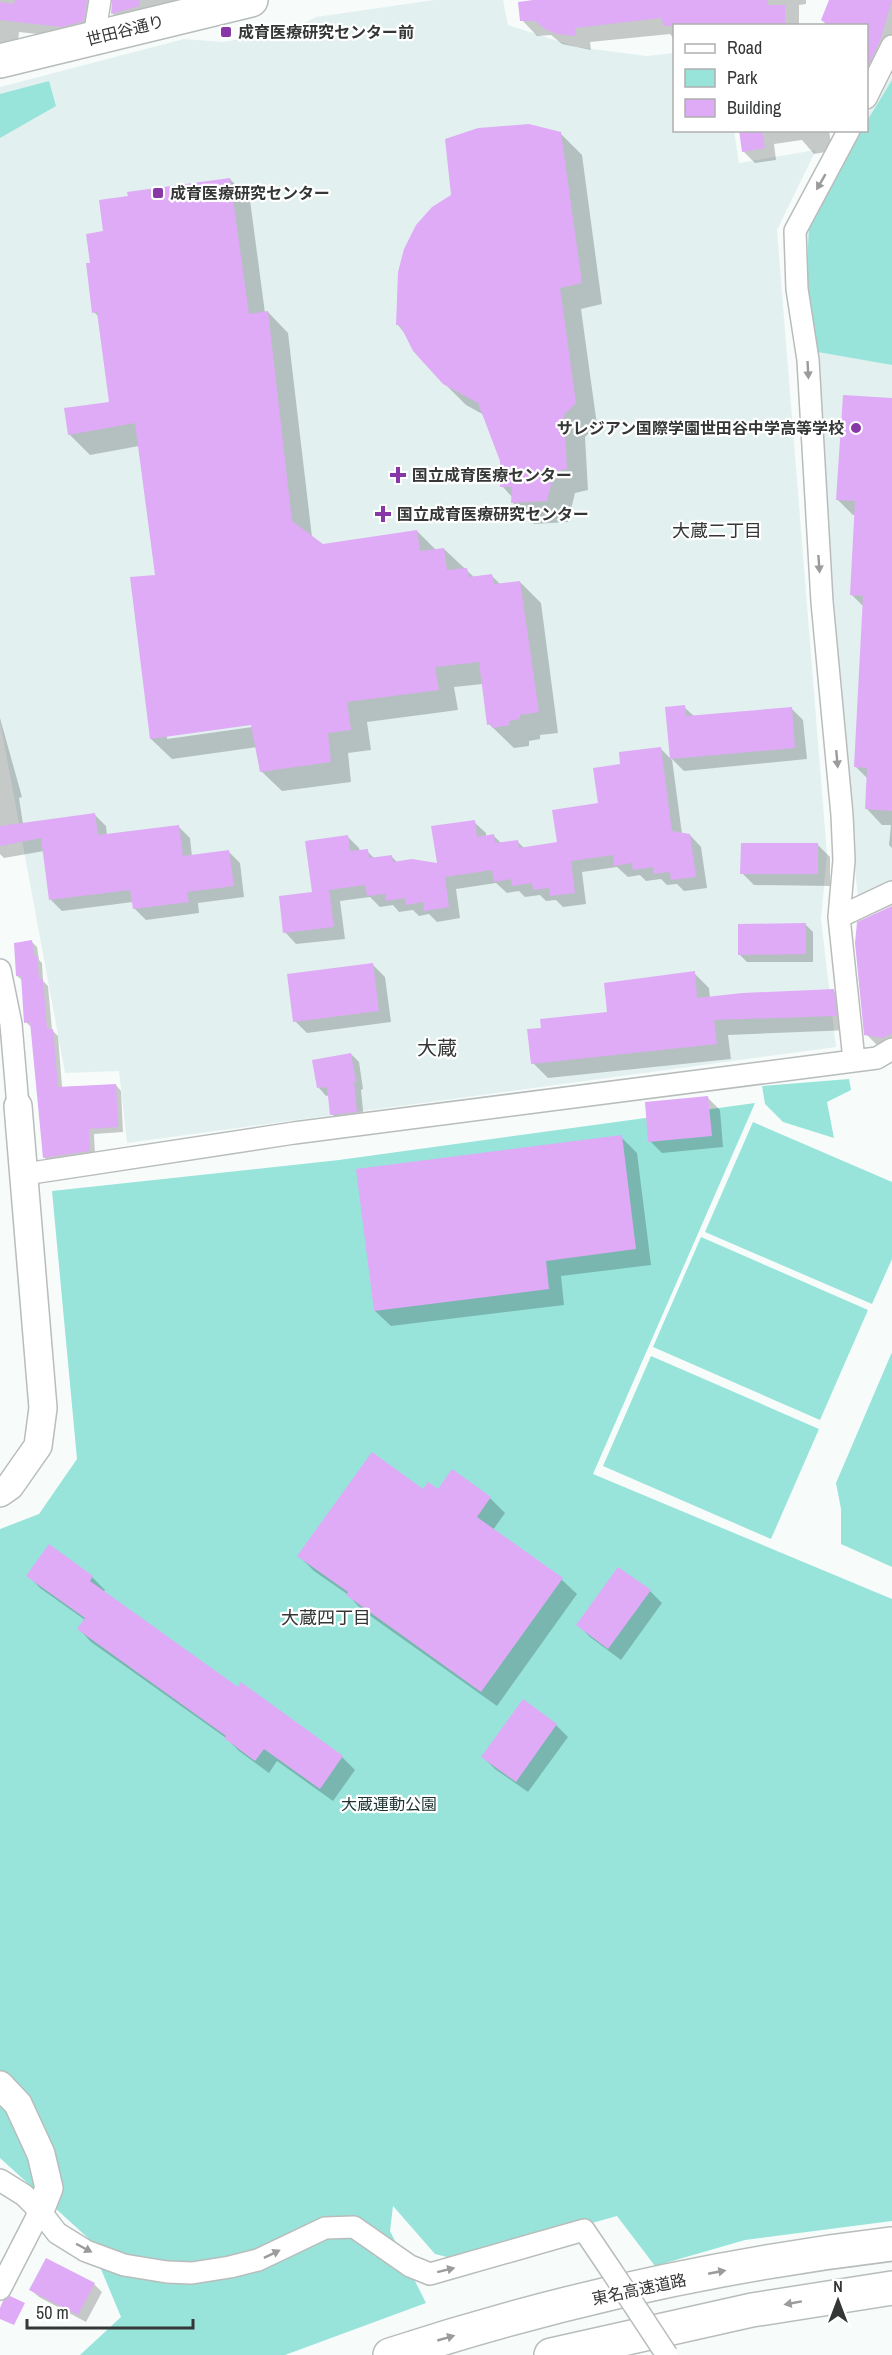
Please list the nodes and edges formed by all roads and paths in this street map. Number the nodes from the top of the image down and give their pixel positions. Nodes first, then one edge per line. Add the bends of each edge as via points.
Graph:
1 (100, 0) edge
2 (251, 0) edge
3 (94, 38) junction
4 (892, 46) edge
5 (0, 61) edge
6 (868, 96) edge
7 (848, 132) edge
8 (892, 892) edge
9 (839, 917) junction
10 (0, 970) edge
11 (892, 1049) edge
12 (854, 1060) junction
13 (18, 1106) joint
14 (25, 1174) junction
15 (0, 1493) edge
16 (0, 2085) edge
17 (0, 2180) edge
18 (40, 2211) junction
19 (892, 2244) edge
20 (892, 2288) edge
21 (0, 2289) edge
22 (390, 2355) edge
23 (551, 2355) edge
24 (667, 2355) edge

1 - 3 street
2 - 3 main road, 世田谷通り
3 - 5 main road, 世田谷通り
4 - 6 street
7 -> 9 street via 795,231 842,814 844,860
8 - 9 street
9 - 12 street
10 - 13 street via 11,1024
11 - 12 street via 877,1058
12 - 14 street via 294,1133
13 - 14 street
14 - 15 street via 43,1408 38,1446 10,1486
16 - 18 street via 18,2104 41,2154 49,2188
17 - 18 street
18 - 21 street
18 -> 24 street, bridge via 57,2233 86,2251 124,2265 192,2273 258,2260 325,2228 354,2227 410,2266 430,2274 584,2230
22 -> 19 main road, 東名高速道路 via 641,2287
20 -> 23 main road via 752,2310

